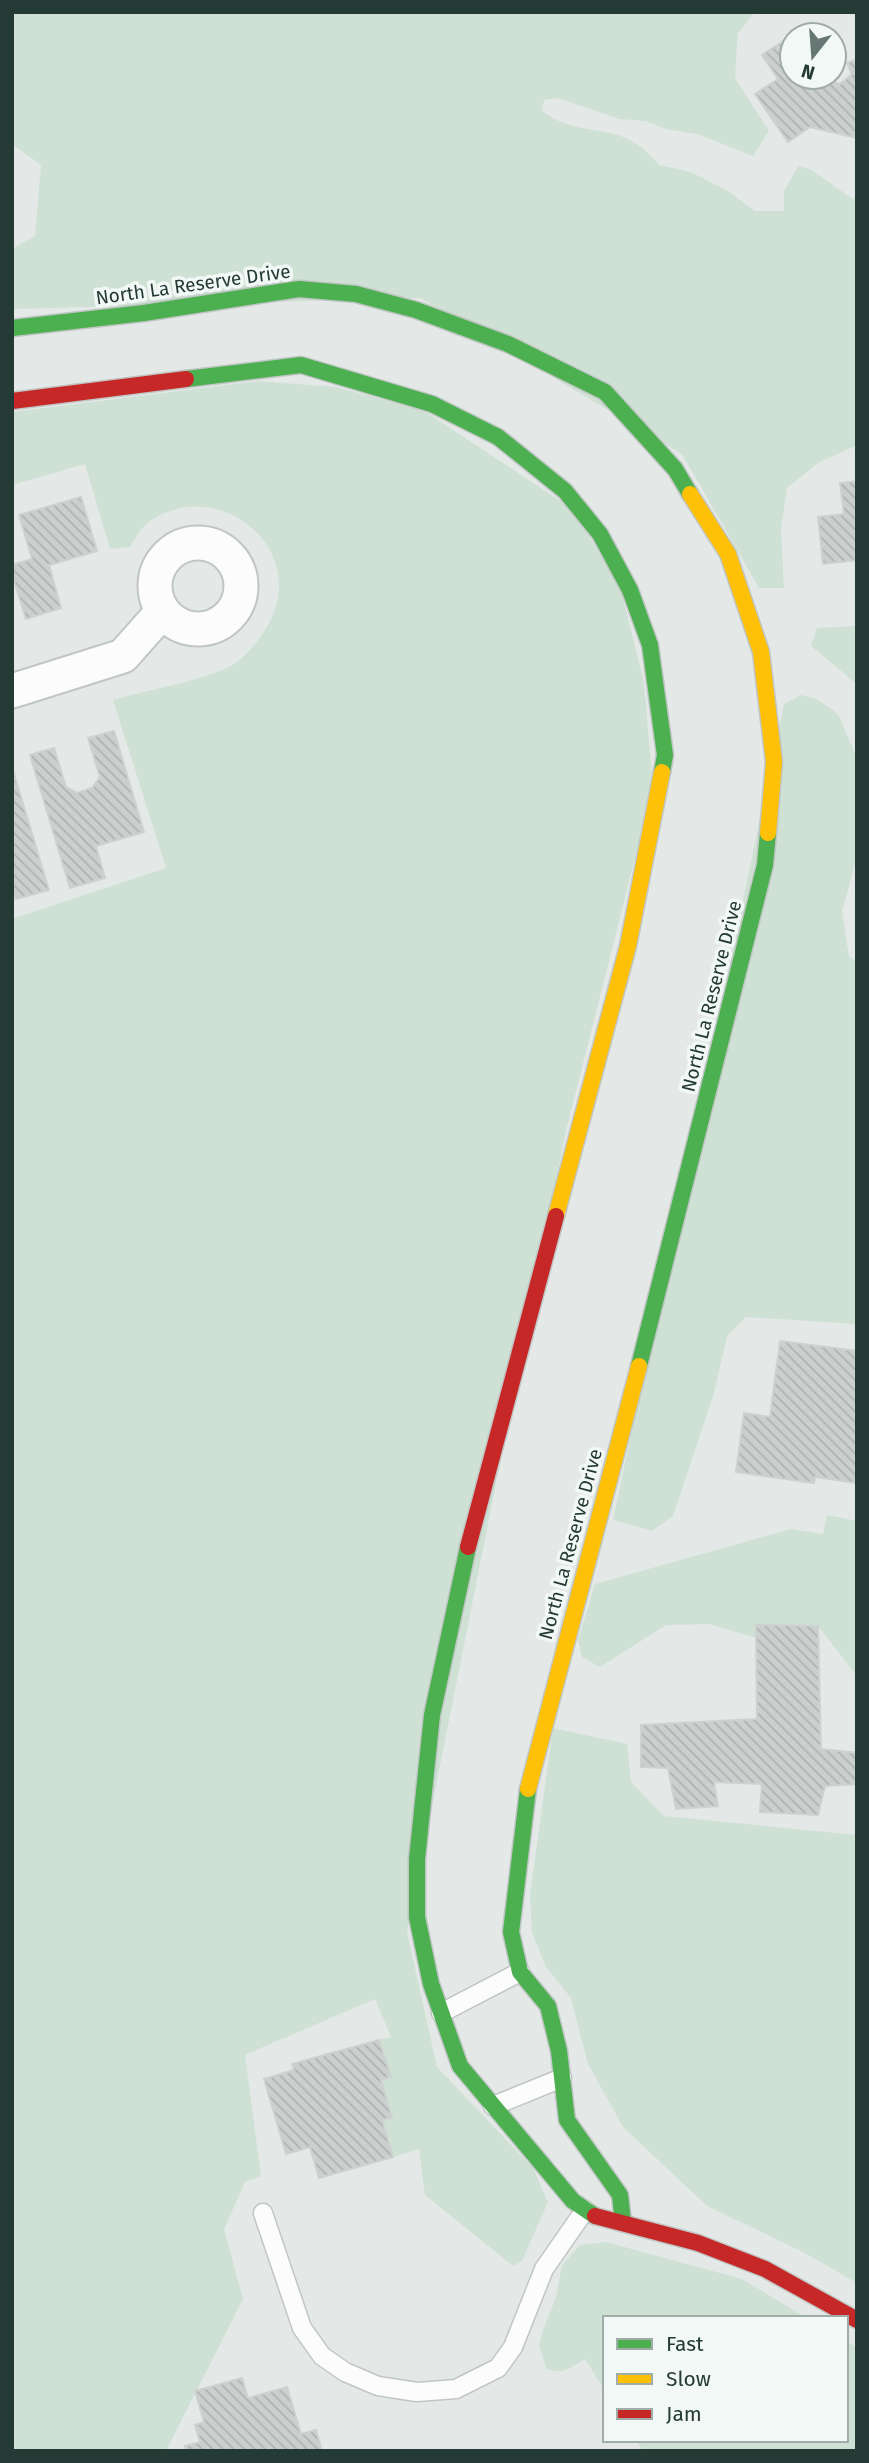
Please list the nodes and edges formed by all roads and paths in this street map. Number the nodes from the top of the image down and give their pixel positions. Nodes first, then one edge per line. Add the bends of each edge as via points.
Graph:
1 (12, 328) edge
2 (12, 401) edge
3 (162, 611) dead end
4 (12, 691) edge
5 (520, 1972) junction
6 (441, 2013) junction
7 (562, 2078) junction
8 (493, 2106) junction
9 (584, 2210) junction
10 (263, 2213) dead end
11 (622, 2222) junction
12 (857, 2320) edge

1 - 5 street, North La Reserve Drive via 299,289 356,294 416,310 508,344 605,391 675,469 728,554 761,652 774,762 765,865 678,1220 528,1785 511,1933
2 - 6 street via 301,365 432,404 498,437 565,491 600,534 630,590 650,645 665,755 628,946 473,1525 432,1715 417,1859 417,1917
3 - 4 street via 123,656
5 - 6 lane
5 - 7 street, North La Reserve Drive via 548,2006
6 - 8 street via 460,2066
7 - 8 lane
7 - 11 street, North La Reserve Drive via 567,2120 620,2195
8 - 9 street
9 - 10 lane via 544,2269 513,2347 498,2368 456,2389 417,2392 378,2386 322,2356 302,2328
9 - 11 street
11 - 12 street via 698,2243 765,2269

